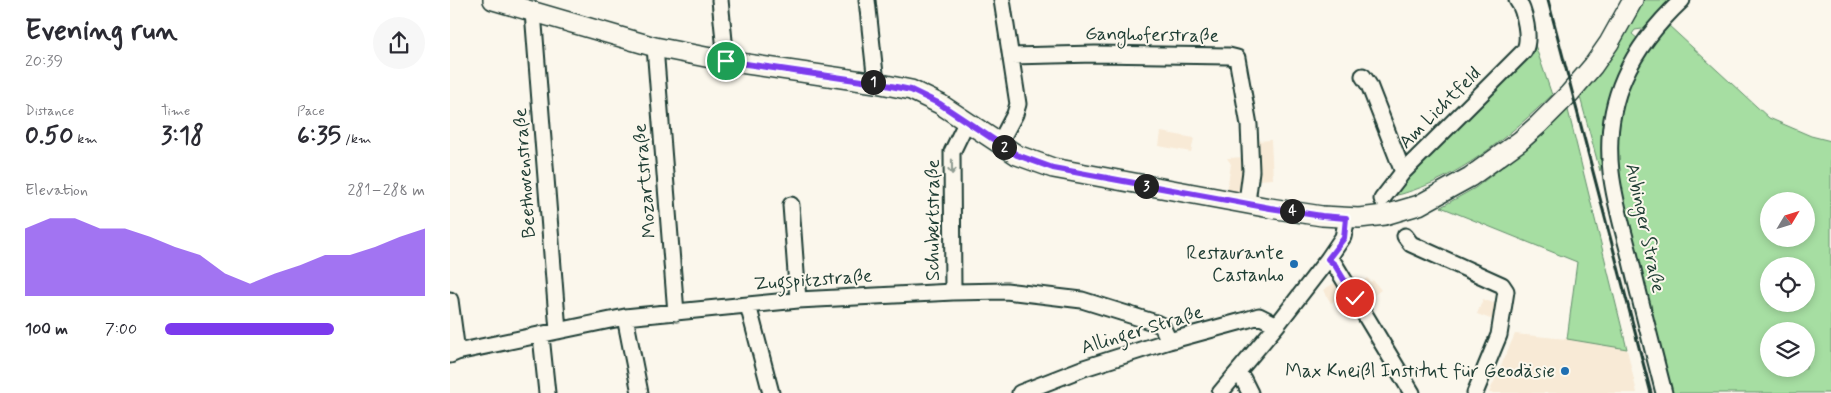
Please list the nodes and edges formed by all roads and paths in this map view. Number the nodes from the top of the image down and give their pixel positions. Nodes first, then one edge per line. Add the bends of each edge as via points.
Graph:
1 (492, 0) edge
2 (720, 0) edge
3 (867, 0) edge
4 (1002, 0) edge
5 (1517, 0) edge
6 (1633, 0) edge
7 (1682, 0) edge
8 (533, 12) junction
9 (654, 47) junction
10 (1011, 56) junction
11 (726, 61) junction
12 (1363, 76) dead end
13 (876, 83) junction
14 (967, 121) junction
15 (999, 144) junction
16 (1404, 172) junction
17 (1382, 199) dead end
18 (1247, 202) junction
19 (791, 205) dead end
20 (1346, 218) junction
21 (1405, 236) dead end
22 (1328, 259) junction
23 (953, 292) junction
24 (450, 300) edge
25 (798, 300) junction
26 (748, 305) junction
27 (676, 313) junction
28 (625, 317) junction
29 (1278, 325) junction
30 (558, 331) junction
31 (541, 336) junction
32 (1169, 341) junction
33 (453, 354) edge
34 (1237, 373) junction
35 (546, 393) edge
36 (640, 393) edge
37 (771, 393) edge
38 (1020, 393) edge
39 (1220, 393) edge
40 (1250, 393) edge
41 (1412, 393) edge
42 (1475, 393) edge
43 (1664, 393) edge

1 - 8 main road
2 - 11 street
3 - 13 street
4 - 10 street
5 - 16 street, Am Lichtfeld via 1528,36 1527,47
6 - 20 main road via 1588,72 1538,126 1501,156 1419,205 1385,215
7 - 43 street, Aubinger Straße via 1652,30 1628,68 1616,100 1609,148 1614,191
8 - 9 main road
8 - 30 street, Beethovenstraße
9 - 11 main road
9 - 27 street, Mozartstraße
10 - 15 street via 1018,104
10 - 18 street, Ganghoferstraße via 1095,54 1237,58 1249,125 1252,171
11 - 13 main road
12 - 16 street
13 - 14 main road via 926,96
14 - 15 main road
14 -> 23 street, Schubertstraße via 952,152
15 - 18 main road via 1030,161 1053,168
16 - 17 street, Am Lichtfeld
18 - 20 main road
19 - 25 street
20 - 22 street via 1344,238
21 - 42 street via 1411,244 1502,285 1506,292 1499,335
22 - 29 street
22 - 41 street
23 - 25 street, Zugspitzstraße
23 - 32 street, Zugspitzstraße via 1006,291 1082,300 1156,323 1162,326
24 - 33 street
25 - 26 street, Zugspitzstraße
26 - 27 street, Zugspitzstraße
26 - 37 street
27 - 28 street, Zugspitzstraße
28 - 30 street, Zugspitzstraße
28 - 36 street
29 - 32 street, Allinger Straße via 1259,316
29 - 34 street
30 - 31 street, Zugspitzstraße
31 - 33 street, Zugspitzstraße
31 - 35 street
32 - 38 street, Allinger Straße via 1084,368
34 - 39 street
34 - 40 street

